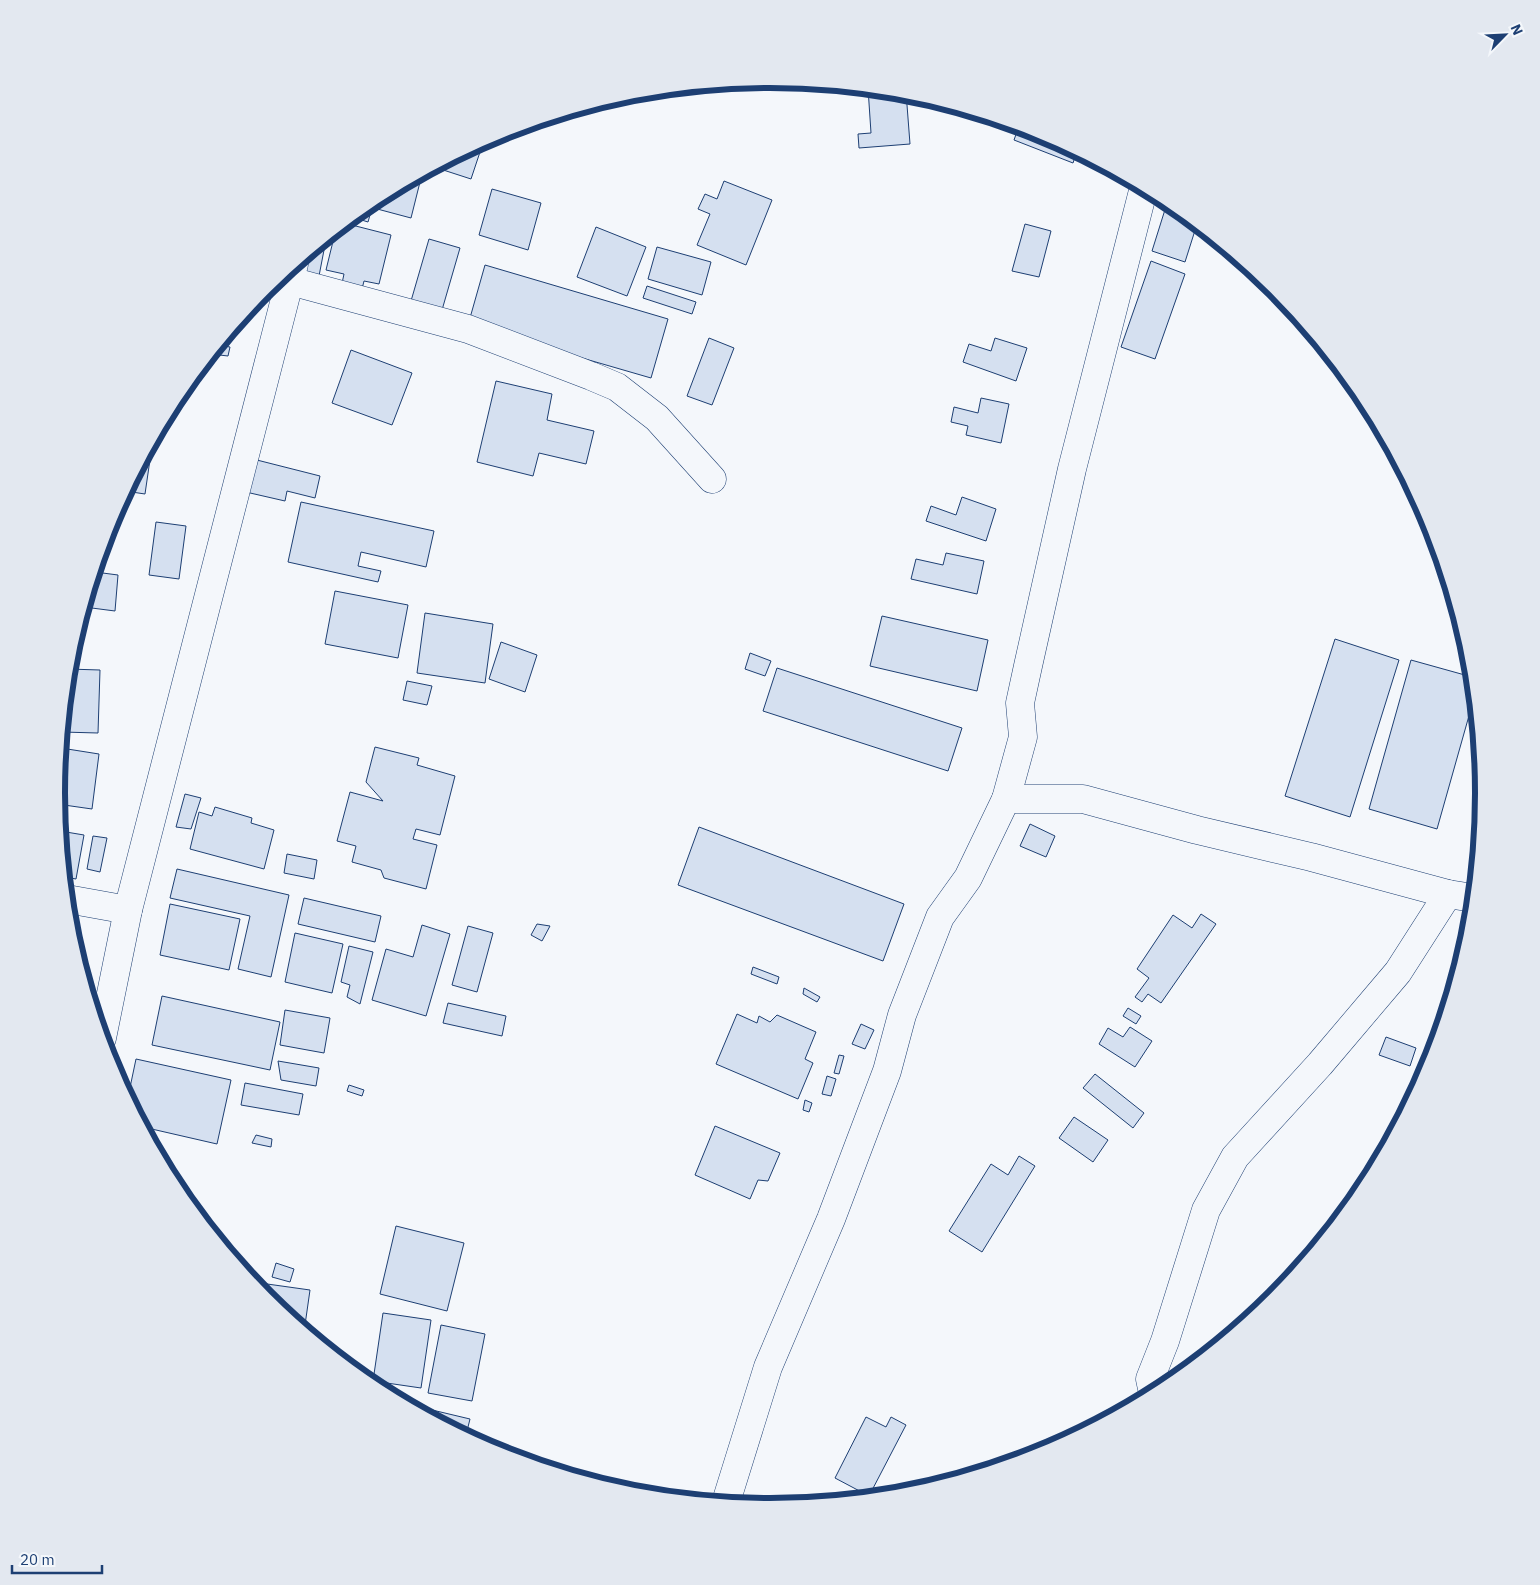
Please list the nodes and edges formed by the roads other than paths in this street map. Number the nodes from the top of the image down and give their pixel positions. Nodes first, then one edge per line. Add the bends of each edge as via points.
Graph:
1 (1142, 194) edge
2 (293, 273) edge
3 (292, 275) edge
4 (712, 479) dead end
5 (1006, 799) junction
6 (1461, 896) edge
7 (74, 900) edge
8 (128, 910) junction
9 (105, 1025) edge
10 (1152, 1385) edge
11 (728, 1496) edge

1 - 5 street via 1072,469 1020,703 1023,737
2 - 4 street via 468,329 617,388 657,418
3 - 8 street
5 - 6 street via 1084,799
5 - 11 street via 968,878 940,917 902,1015 887,1071 832,1219 768,1367
6 - 10 street via 1320,1064 1235,1156 1206,1210 1150,1379
7 - 8 street
8 - 9 street

